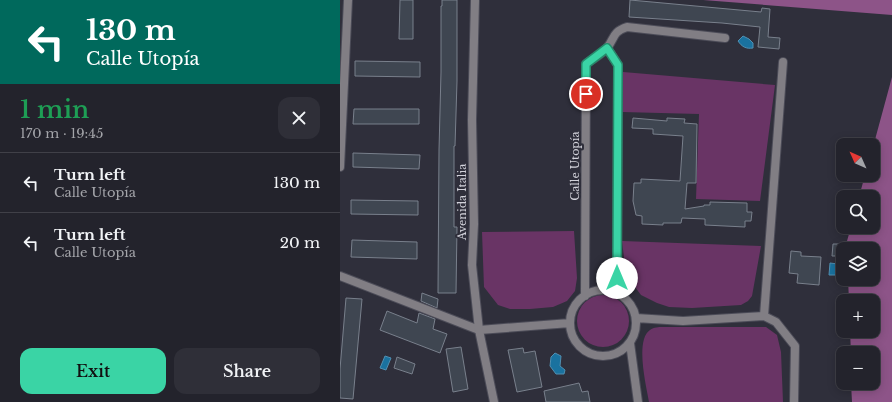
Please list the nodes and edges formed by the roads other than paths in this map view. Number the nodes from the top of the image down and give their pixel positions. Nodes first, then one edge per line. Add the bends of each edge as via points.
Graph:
1 (348, 0) edge
2 (475, 0) edge
3 (725, 38) dead end
4 (607, 48) junction
5 (783, 62) dead end
6 (340, 167) edge
7 (340, 276) edge
8 (617, 293) junction
9 (585, 296) junction
10 (764, 316) junction
11 (636, 318) junction
12 (570, 323) junction
13 (479, 330) junction
14 (630, 343) junction
15 (494, 402) edge
16 (638, 402) edge
17 (794, 402) edge

1 - 6 street
2 - 13 street, Avenida Italia via 472,264
3 - 4 street, Calle Utopía via 627,27 619,29 614,34
4 - 8 street via 618,65
4 - 9 street, Calle Utopía via 586,64
5 - 10 street
7 - 13 street
8 - 9 street via 602,290
8 - 11 street via 630,303
9 - 12 street via 574,307
10 - 11 street via 683,321
10 - 17 street via 776,322 795,346
11 - 14 street via 635,334
12 - 13 street
12 - 14 street via 574,339 580,348 590,354 612,356 623,351
13 - 15 street, Avenida Italia
14 - 16 street

